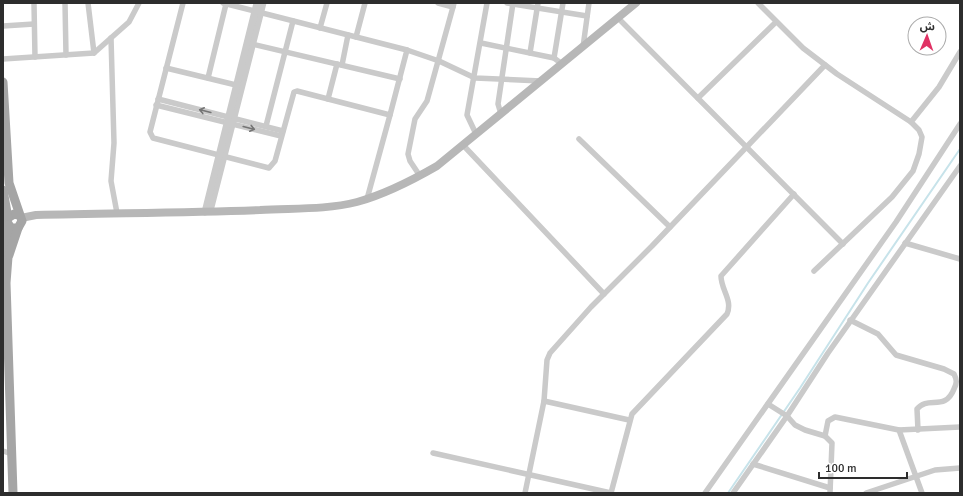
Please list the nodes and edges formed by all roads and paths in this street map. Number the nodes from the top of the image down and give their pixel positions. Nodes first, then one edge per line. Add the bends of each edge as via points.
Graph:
1 (34, 3) edge
2 (64, 3) edge
3 (88, 3) edge
4 (139, 3) edge
5 (183, 3) edge
6 (225, 3) edge
7 (257, 3) edge
8 (263, 3) edge
9 (327, 3) edge
10 (365, 3) edge
11 (438, 3) edge
12 (487, 3) edge
13 (511, 3) edge
14 (563, 3) edge
15 (589, 3) edge
16 (636, 3) edge
17 (758, 3) edge
18 (453, 5) edge
19 (538, 5) edge
20 (562, 11) junction
21 (258, 12) junction
22 (587, 16) junction
23 (618, 18) junction
24 (293, 21) junction
25 (776, 22) junction
26 (34, 24) junction
27 (3, 26) edge
28 (320, 28) junction
29 (348, 35) junction
30 (356, 37) junction
31 (111, 38) junction
32 (481, 43) junction
33 (252, 44) junction
34 (506, 48) junction
35 (583, 48) junction
36 (407, 50) junction
37 (285, 52) junction
38 (960, 52) edge
39 (94, 53) junction
40 (530, 53) junction
41 (66, 55) junction
42 (35, 57) junction
43 (554, 58) junction
44 (3, 59) edge
45 (439, 61) junction
46 (562, 64) junction
47 (340, 65) junction
48 (825, 65) junction
49 (166, 68) junction
50 (208, 78) junction
51 (474, 78) junction
52 (400, 79) junction
53 (501, 80) junction
54 (541, 81) junction
55 (3, 82) edge
56 (236, 85) junction
57 (698, 98) junction
58 (328, 99) junction
59 (157, 102) junction
60 (501, 114) junction
61 (390, 115) junction
62 (230, 121) junction
63 (911, 122) junction
64 (960, 124) edge
65 (266, 126) junction
66 (282, 134) junction
67 (476, 134) junction
68 (579, 139) dead end
69 (463, 145) junction
70 (746, 146) junction
71 (222, 155) junction
72 (960, 166) edge
73 (420, 176) junction
74 (5, 192) edge
75 (794, 194) junction
76 (367, 198) junction
77 (207, 211) junction
78 (117, 213) junction
79 (20, 216) junction
80 (8, 222) junction
81 (670, 227) junction
82 (18, 228) junction
83 (5, 237) edge
84 (905, 243) junction
85 (843, 244) junction
86 (8, 257) junction
87 (960, 259) edge
88 (814, 271) dead end
89 (604, 294) junction
90 (5, 317) edge
91 (850, 320) junction
92 (6, 348) edge
93 (544, 401) junction
94 (768, 404) junction
95 (787, 416) junction
96 (630, 420) junction
97 (960, 427) edge
98 (899, 430) junction
99 (918, 430) junction
100 (825, 436) junction
101 (8, 452) edge
102 (433, 452) dead end
103 (753, 464) junction
104 (960, 468) edge
105 (530, 473) junction
106 (915, 476) junction
107 (830, 491) edge
108 (13, 493) edge
109 (525, 493) edge
110 (611, 493) edge
111 (705, 493) edge
112 (733, 493) edge
113 (866, 493) edge
114 (922, 493) edge

1 - 26 street
2 - 41 street
3 - 39 street
4 - 31 street via 129,22
5 - 49 street
6 - 21 street
6 - 50 street
7 - 21 street
8 - 21 street
9 - 28 street
10 - 30 street
11 - 18 street
12 - 32 street
13 - 19 street
13 - 34 street
14 - 20 street
15 - 22 street
16 - 23 main road
17 - 25 street
18 - 45 street
19 - 20 street
19 - 40 street
20 - 22 street
20 - 43 street
21 - 24 street
21 - 33 street
21 - 56 street
22 - 35 street
23 - 35 main road
23 - 57 street
24 - 28 street
24 - 37 street
25 - 48 street
25 - 57 street
26 - 27 street
26 - 42 street
28 - 29 street
29 - 30 street
29 - 47 street
30 - 36 street
31 - 39 street
31 - 78 street via 114,143 111,181
32 - 34 street
32 - 51 street
33 - 37 street
33 - 62 street
34 - 40 street
34 - 53 street
35 - 46 main road
36 - 45 street
36 - 52 street
37 - 47 street
37 - 65 street
38 - 63 street via 939,87
39 - 41 street
40 - 43 street
41 - 42 street
42 - 44 street
43 - 46 street
45 - 51 street
45 - 73 street via 427,101 415,119 408,154
46 - 54 main road
47 - 52 street
47 - 58 street
48 - 63 street
48 - 70 street
49 - 50 street
49 - 59 street
50 - 56 street
51 - 53 street
51 - 67 street via 467,115
52 - 61 street
53 - 54 street
53 - 60 street via 498,104
54 - 60 main road
55 - 74 main road
56 - 62 street
57 - 70 street
58 - 61 street
58 - 66 street via 294,92
59 - 62 street
59 - 71 street via 150,132 153,138
60 - 67 main road
61 - 76 street
62 - 65 street
62 -> 66 street
62 - 71 street
63 - 85 street via 922,137 913,171 892,197
64 - 94 street via 896,222
65 - 66 street
66 - 71 street via 274,165 269,168
67 - 69 main road
68 - 81 street
69 - 73 main road
69 - 89 street
70 - 75 street
70 - 81 street
71 - 77 street
72 - 84 street
73 - 76 main road
74 - 79 main road
74 - 80 main road
75 - 85 street
75 - 96 street via 721,276 729,305 727,314 632,414
76 - 77 main road via 325,207
77 - 78 main road
78 - 79 main road
79 - 80 main road via 10,215
79 - 82 main road via 21,225
80 - 82 main road via 11,228
80 - 83 main road
81 - 89 street
82 - 86 main road
83 - 86 main road
84 - 87 street
84 - 91 street
85 - 88 street
86 - 90 main road
89 - 93 street via 550,354 547,360
90 - 92 main road
91 - 95 street
91 - 99 street via 878,334 896,355 944,368 954,374 956,383 946,402 924,403 917,409
92 - 101 main road
93 - 96 street
93 - 105 street
94 - 95 street
94 - 111 street
95 - 100 street via 804,430
95 - 103 street
96 - 110 street
97 - 99 street
98 - 99 street
98 - 100 street via 835,417 828,421
98 - 106 street
100 - 107 street via 832,443
101 - 108 main road
102 - 105 street
103 - 107 street
103 - 112 street
104 - 106 street via 935,470
105 - 109 street
105 - 110 street
106 - 113 street
106 - 114 street

